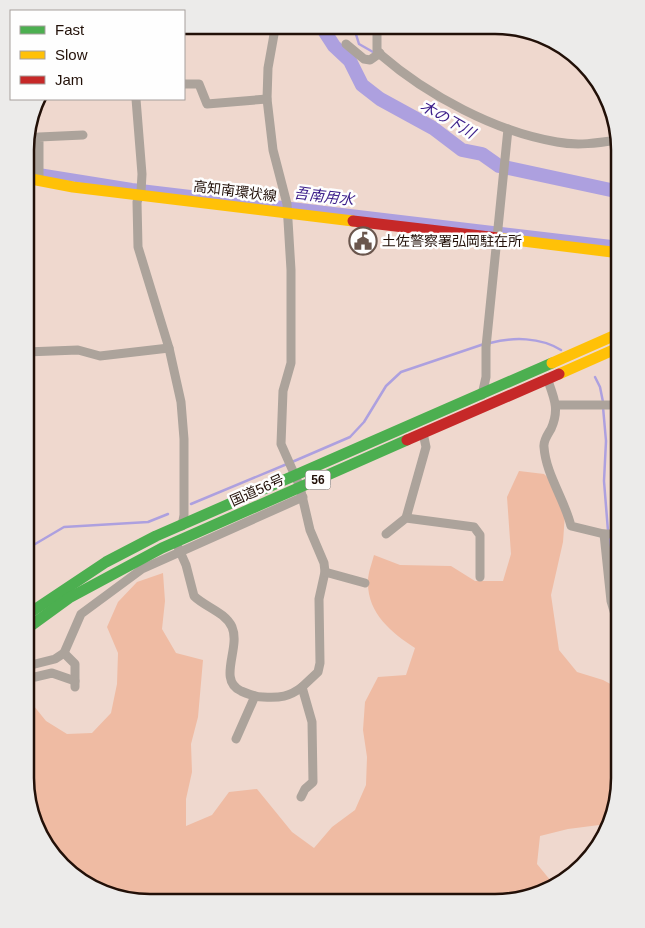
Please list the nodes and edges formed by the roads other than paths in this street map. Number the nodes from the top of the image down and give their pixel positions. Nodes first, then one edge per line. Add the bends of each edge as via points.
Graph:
1 (274, 34) edge
2 (377, 34) edge
3 (346, 44) dead end
4 (380, 53) junction
5 (185, 84) edge
6 (267, 99) junction
7 (136, 100) edge
8 (508, 129) junction
9 (83, 135) dead end
10 (611, 141) edge
11 (34, 180) edge
12 (39, 182) junction
13 (140, 190) junction
14 (287, 209) junction
15 (498, 235) junction
16 (611, 252) edge
17 (611, 337) edge
18 (169, 348) junction
19 (611, 351) edge
20 (34, 352) edge
21 (547, 378) junction
22 (483, 392) junction
23 (557, 405) junction
24 (611, 405) edge
25 (478, 408) junction
26 (423, 433) junction
27 (299, 487) junction
28 (406, 518) junction
29 (182, 524) junction
30 (386, 534) dead end
31 (611, 534) edge
32 (178, 545) junction
33 (325, 572) junction
34 (480, 577) dead end
35 (365, 582) dead end
36 (611, 601) edge
37 (34, 610) edge
38 (34, 623) edge
39 (64, 653) junction
40 (34, 664) edge
41 (35, 678) dead end
42 (302, 687) junction
43 (255, 696) junction
44 (236, 739) dead end
45 (301, 797) dead end

1 - 6 street
2 - 4 street
3 - 4 street via 364,59 370,60
4 - 8 street via 418,86
5 - 6 street via 200,84 207,104
6 - 14 street via 272,150
7 - 13 street
8 - 10 street via 558,143
8 - 15 street
9 - 12 street via 39,137
11 - 12 main road, 高知南環状線
12 - 13 main road, 高知南環状線
13 - 14 main road, 高知南環状線
13 - 18 street via 136,216 138,248
14 - 15 main road, 高知南環状線
14 - 27 street via 291,345 283,391 281,444
15 - 16 main road, 高知南環状線
15 - 22 street
17 - 22 main road, 国道56号 / 56
18 - 20 street via 100,356 78,350
18 - 29 street via 181,402 184,439
19 - 21 main road, 国道56号 / 56
21 - 23 street
21 - 25 main road, 国道56号 / 56
22 - 25 street
22 - 27 main road, 国道56号 / 56
23 - 24 street
23 - 31 street via 556,418 543,444 549,472 566,505 571,526
25 - 26 main road, 国道56号 / 56
26 - 27 main road, 国道56号 / 56
26 - 28 street via 426,447
27 - 29 main road, 国道56号 / 56
27 - 32 main road, 国道56号 / 56
27 - 33 street
28 - 30 street
28 - 34 street via 478,530
29 - 32 street
29 - 37 main road, 国道56号 / 56 via 106,562
31 - 36 street
32 - 38 main road, 国道56号 / 56 via 112,574 69,598
32 - 39 street via 81,614
32 - 43 street via 194,596 226,618 231,626 234,646 230,680 236,688
33 - 35 street
33 - 42 street via 319,599 320,662 318,672
39 - 40 street
39 - 41 street via 75,664 75,684 52,673
42 - 43 street via 284,698
42 - 45 street via 312,722 313,782
43 - 44 street

